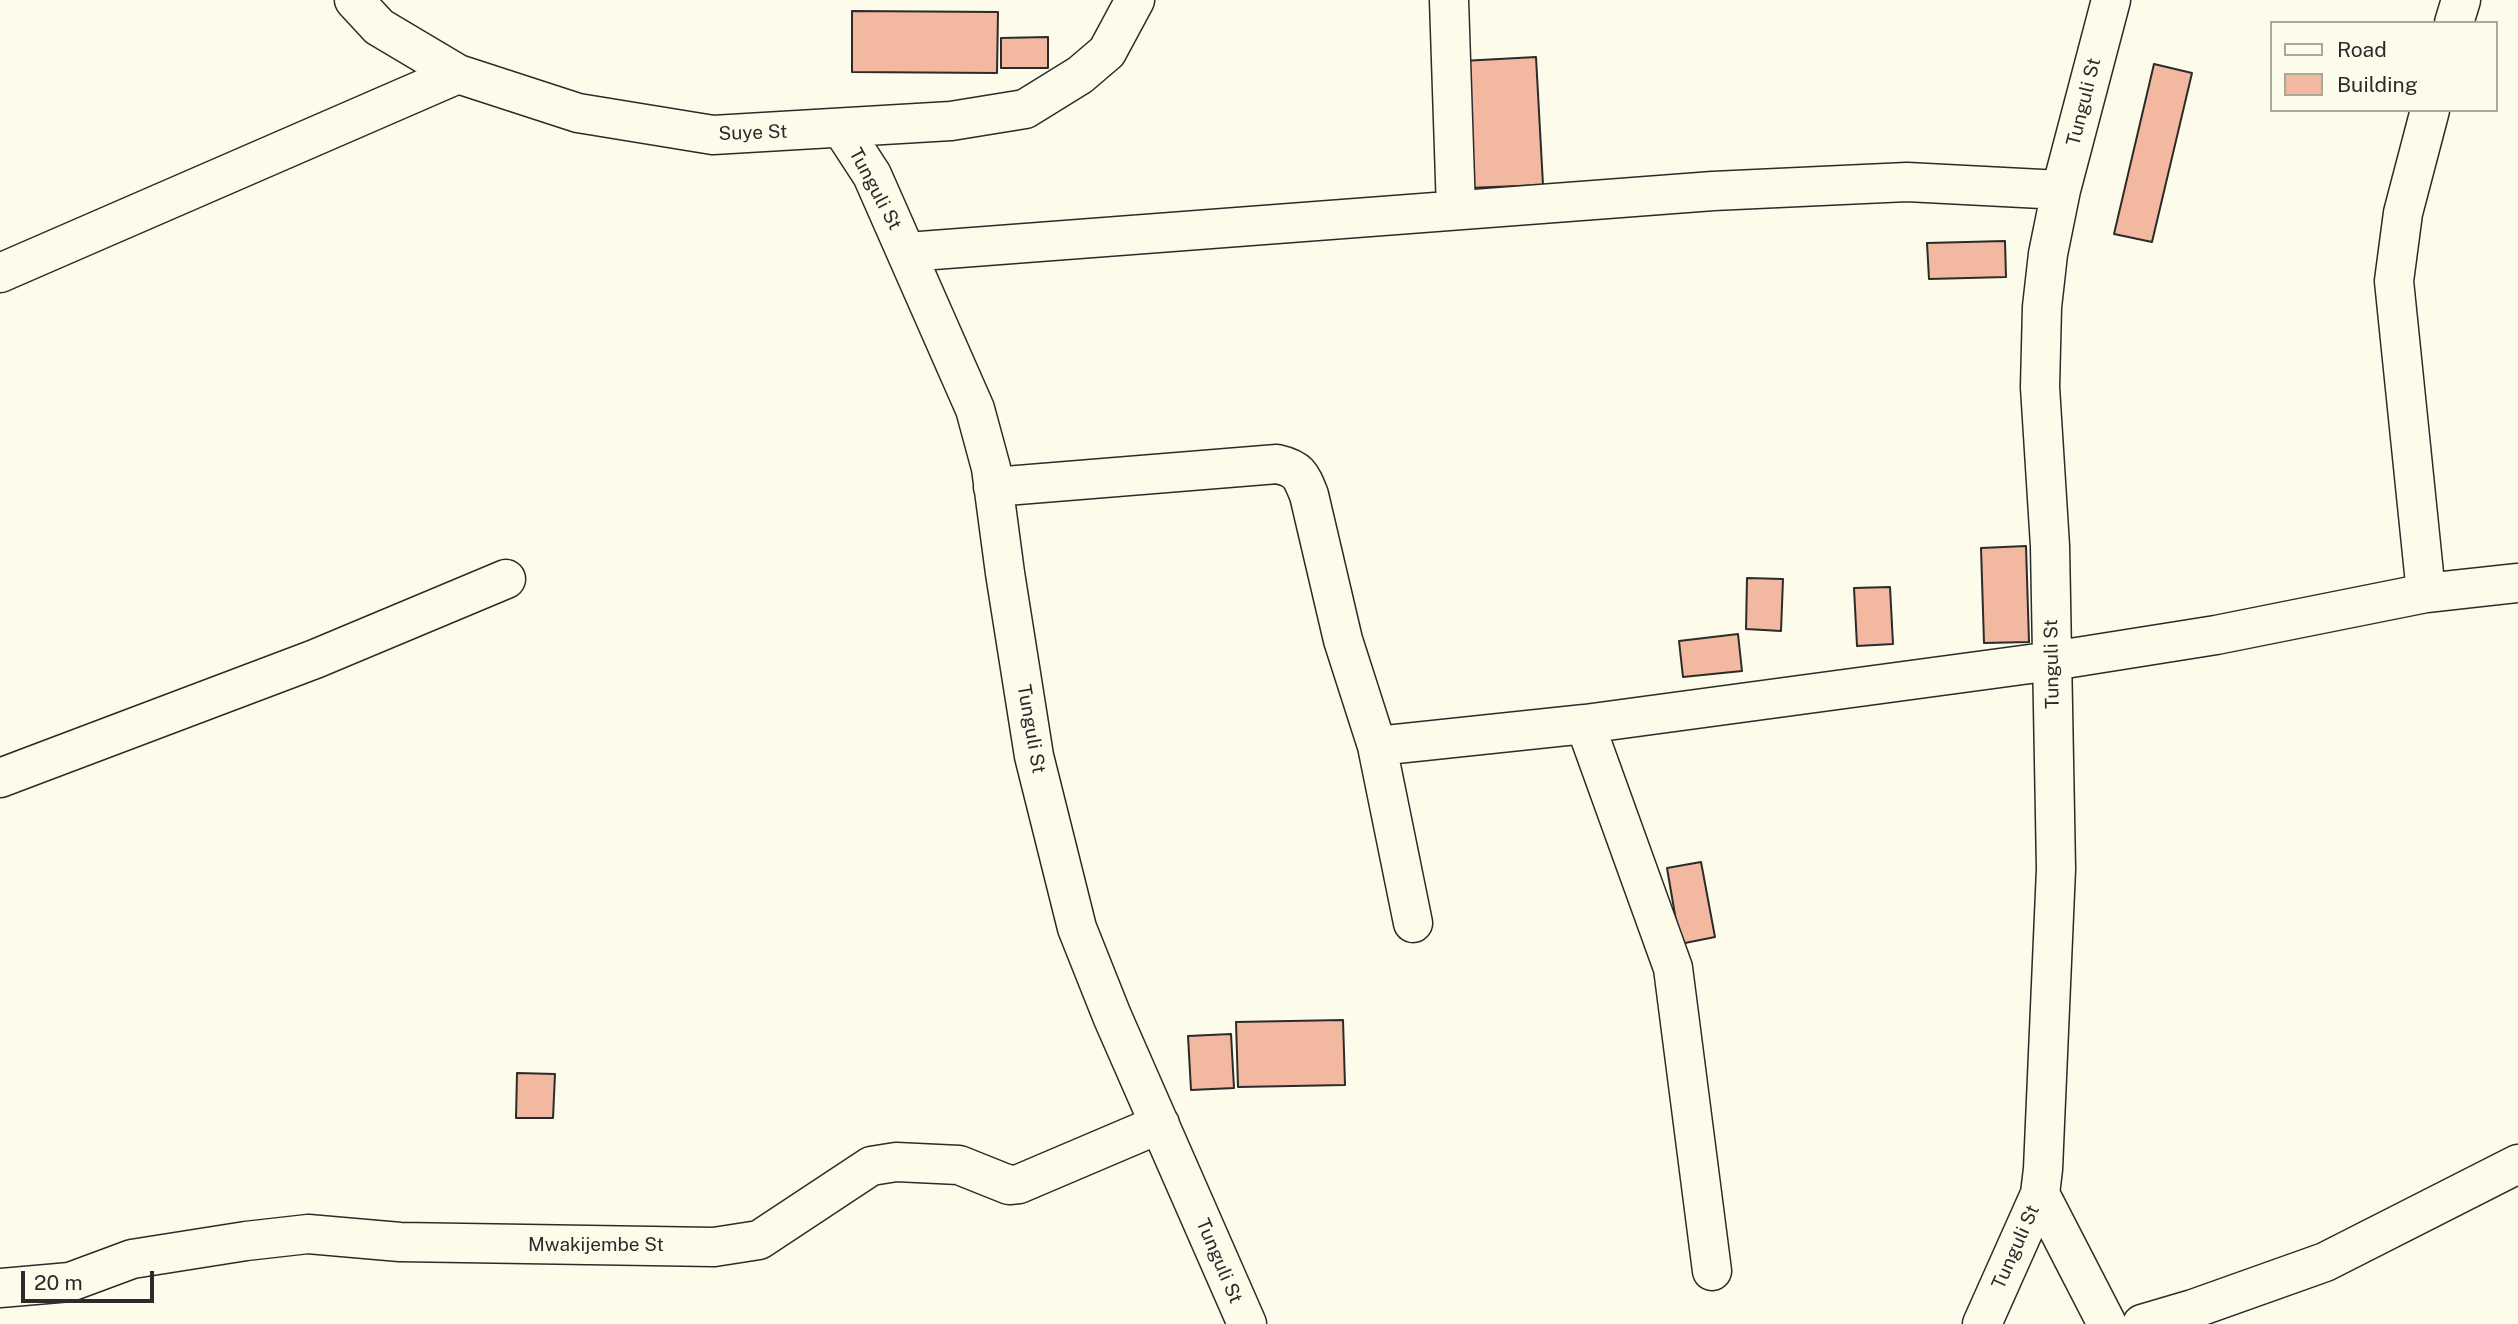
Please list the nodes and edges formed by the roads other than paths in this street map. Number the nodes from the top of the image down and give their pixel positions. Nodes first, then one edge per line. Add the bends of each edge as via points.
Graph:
1 (354, 0) edge
2 (1135, 0) edge
3 (1448, 0) edge
4 (2111, 0) edge
5 (2461, 0) edge
6 (2455, 21) edge
7 (458, 74) junction
8 (2429, 112) edge
9 (842, 129) junction
10 (2061, 190) junction
11 (1456, 210) junction
12 (907, 251) junction
13 (0, 273) edge
14 (993, 487) junction
15 (506, 579) dead end
16 (2518, 583) edge
17 (2426, 593) junction
18 (2052, 662) junction
19 (1585, 724) junction
20 (1377, 746) junction
21 (0, 779) edge
22 (1413, 923) dead end
23 (1160, 1124) junction
24 (2518, 1164) edge
25 (2040, 1194) junction
26 (1712, 1271) dead end
27 (0, 1288) edge
28 (1247, 1324) edge
29 (1982, 1324) edge
30 (2107, 1324) edge
31 (2141, 1324) edge

1 - 7 street, Suye St via 379,27
2 - 9 street, Suye St via 1107,52 1025,109 951,121
3 - 11 street
4 - 10 street, Tunguli St
5 - 6 street
7 - 9 street, Suye St via 578,113 713,135
7 - 13 street
8 - 17 street via 2403,213 2394,281
9 - 12 street, Tunguli St via 872,175
10 - 11 street via 1907,182
10 - 18 street, Tunguli St via 2042,307 2040,387
11 - 12 street
12 - 14 street, Tunguli St via 975,409
14 - 20 street via 1277,464 1293,468 1309,495 1343,640
14 - 23 street, Tunguli St via 1034,756 1077,928
15 - 21 street via 315,659
16 - 17 street
17 - 18 street
18 - 19 street
18 - 25 street, Tunguli St via 2056,869
19 - 20 street
19 - 26 street via 1673,968
20 - 22 street
23 - 27 street, Mwakijembe St via 1018,1184 1009,1185 959,1166 896,1162 871,1166 759,1240 735,1245 464,1244 308,1234 132,1259 70,1282
23 - 28 street, Tunguli St
24 - 31 street via 2325,1262
25 - 29 street, Tunguli St
25 - 30 street

